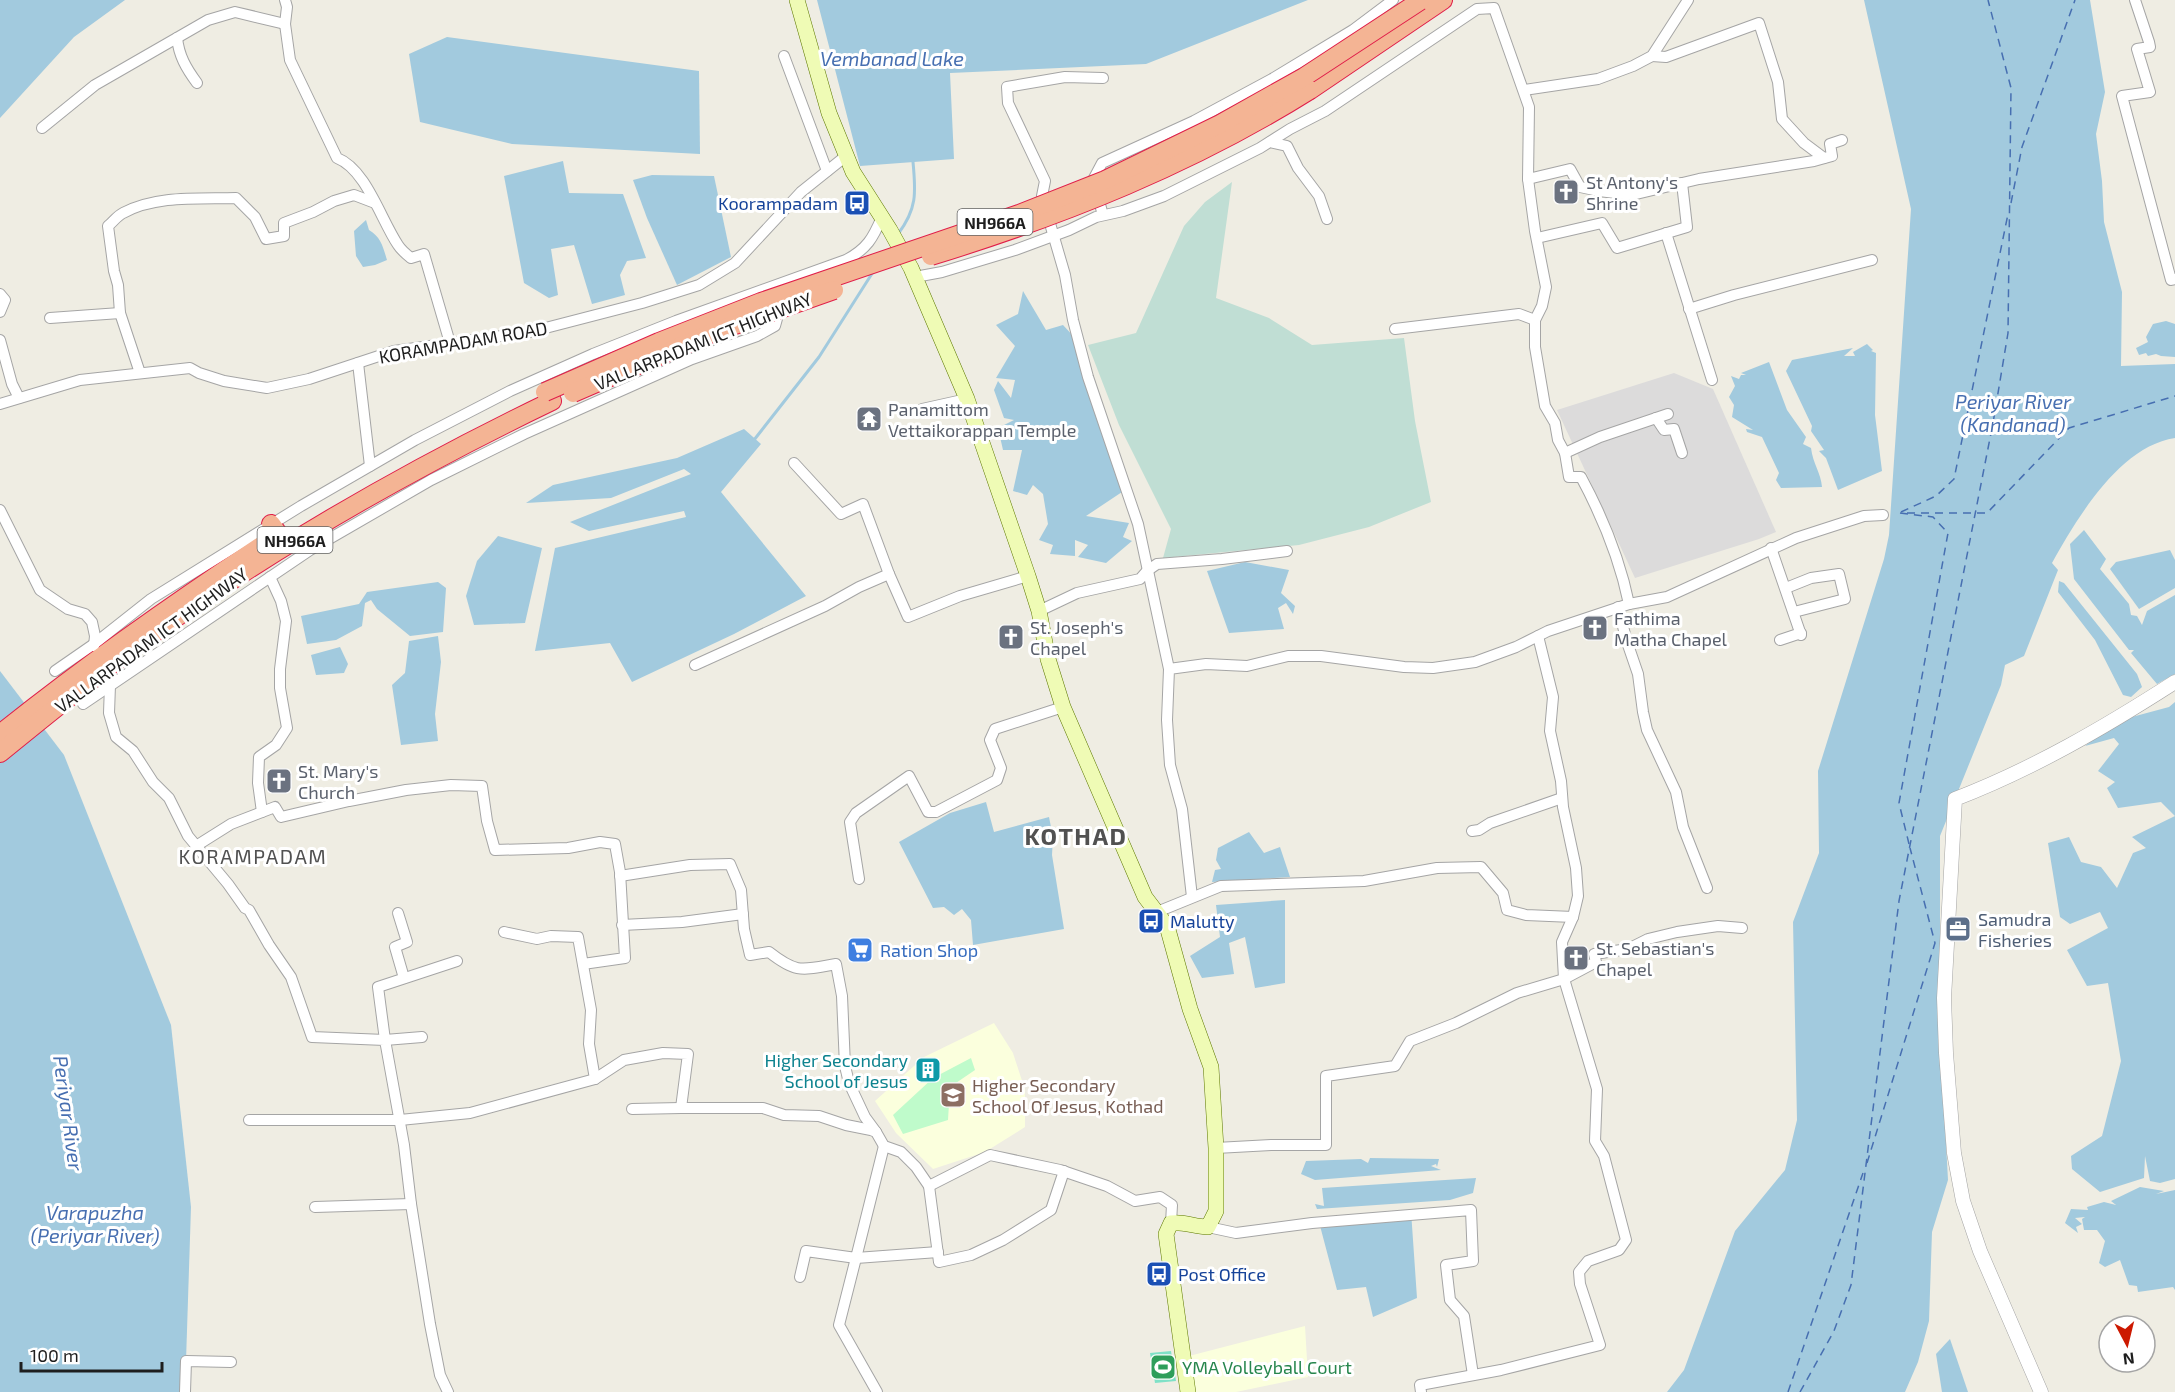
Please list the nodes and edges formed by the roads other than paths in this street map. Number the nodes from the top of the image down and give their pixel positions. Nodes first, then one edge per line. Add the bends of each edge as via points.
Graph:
1 (285, 0) edge
2 (797, 0) edge
3 (1393, 0) edge
4 (1421, 0) edge
5 (1443, 0) edge
6 (1688, 0) edge
7 (2134, 0) edge
8 (1494, 4) edge
9 (285, 24) junction
10 (177, 38) junction
11 (784, 56) dead end
12 (1652, 56) junction
13 (1103, 78) dead end
14 (197, 83) dead end
15 (1524, 90) junction
16 (42, 128) dead end
17 (1842, 140) dead end
18 (1270, 142) junction
19 (846, 156) junction
20 (1824, 158) junction
21 (827, 171) junction
22 (1528, 179) junction
23 (1682, 183) junction
24 (375, 203) junction
25 (1103, 215) junction
26 (1327, 219) dead end
27 (886, 223) junction
28 (1666, 233) junction
29 (1054, 236) junction
30 (1537, 237) junction
31 (1872, 260) dead end
32 (913, 273) junction
33 (2175, 279) edge
34 (777, 284) junction
35 (0, 294) edge
36 (1689, 309) junction
37 (0, 312) edge
38 (120, 313) junction
39 (50, 318) dead end
40 (1535, 320) junction
41 (1395, 329) dead end
42 (0, 340) edge
43 (450, 343) junction
44 (358, 363) junction
45 (140, 373) junction
46 (1712, 380) dead end
47 (549, 397) junction
48 (19, 398) junction
49 (967, 399) junction
50 (0, 404) edge
51 (922, 409) dead end
52 (1668, 414) dead end
53 (1656, 418) junction
54 (1565, 453) junction
55 (1682, 453) dead end
56 (794, 463) dead end
57 (370, 466) junction
58 (0, 510) edge
59 (1883, 515) dead end
60 (275, 529) junction
61 (1772, 548) junction
62 (1287, 551) dead end
63 (272, 569) junction
64 (1146, 571) junction
65 (889, 574) junction
66 (1028, 576) junction
67 (1786, 588) junction
68 (1624, 605) junction
69 (1039, 611) junction
70 (1794, 612) junction
71 (1538, 636) junction
72 (1780, 640) dead end
73 (95, 650) junction
74 (695, 665) dead end
75 (1169, 669) junction
76 (55, 671) dead end
77 (2175, 682) edge
78 (111, 686) junction
79 (51, 702) junction
80 (83, 704) dead end
81 (1063, 707) junction
82 (0, 734) edge
83 (0, 753) edge
84 (1562, 798) junction
85 (262, 812) junction
86 (1473, 831) dead end
87 (196, 846) junction
88 (620, 876) junction
89 (859, 879) dead end
90 (1707, 888) dead end
91 (1192, 897) junction
92 (1157, 912) junction
93 (398, 913) dead end
94 (743, 914) junction
95 (1573, 917) junction
96 (622, 925) junction
97 (1742, 927) dead end
98 (504, 932) dead end
99 (457, 961) dead end
100 (582, 964) junction
101 (404, 978) junction
102 (1564, 979) junction
103 (422, 1037) dead end
104 (385, 1040) junction
105 (596, 1079) junction
106 (681, 1108) junction
107 (632, 1109) dead end
108 (249, 1120) dead end
109 (400, 1120) junction
110 (876, 1132) junction
111 (884, 1146) junction
112 (1216, 1148) junction
113 (1064, 1171) junction
114 (929, 1186) junction
115 (411, 1204) junction
116 (315, 1207) dead end
117 (1171, 1223) junction
118 (1208, 1227) junction
119 (938, 1252) junction
120 (856, 1258) junction
121 (800, 1277) dead end
122 (231, 1362) dead end
123 (1473, 1375) junction
124 (185, 1392) edge
125 (448, 1392) edge
126 (877, 1392) edge
127 (1188, 1392) edge
128 (1421, 1392) edge
129 (2041, 1392) edge

1 - 9 street
2 - 19 main road via 829,113
3 - 25 street via 1353,30 1272,79 1102,164 1093,180
4 - 47 highway, VALLARPADAM ICT HIGHWAY / NH966A, bridge via 1304,77 1220,124 1105,180 658,342
5 - 47 highway, VALLARPADAM ICT HIGHWAY / NH966A, bridge via 1272,114 1174,165 1052,216 712,333
6 - 12 street
7 - 33 street via 2150,47 2137,49 2150,92 2122,96 2171,280
8 - 15 street
8 - 18 street via 1477,9 1325,111
9 - 10 street via 235,12 208,20
9 - 24 street via 290,60 337,158 347,162 359,176
10 - 14 street via 179,52
10 - 16 street via 95,85
11 - 21 street
12 - 15 street via 1598,79
12 - 20 street via 1666,57 1759,23 1778,82 1782,119
13 - 29 street via 1065,77 1007,87 1008,104 1045,181 1042,196
15 - 22 street via 1529,107
17 - 20 street via 1830,144 1832,156
18 - 25 street via 1164,196
18 - 26 street via 1287,146 1319,196
19 - 21 street, KORAMPADAM ROAD
19 - 27 main road
20 - 23 street
21 - 43 street, KORAMPADAM ROAD via 801,192 735,263 699,285 530,332
22 - 23 street via 1570,169 1580,187 1632,195
22 - 30 street
23 - 28 street via 1688,226
24 - 38 street via 354,195 334,201 284,223 284,236 266,239 255,217 236,198 187,198 121,214 108,226
24 - 43 street via 399,247 411,258 424,254
25 - 29 street
27 - 32 main road
27 - 34 street via 858,253
28 - 30 street via 1617,248 1602,223
28 - 36 street
29 - 32 street via 965,266
29 - 64 street via 1088,377 1138,524
30 - 40 street via 1546,286
31 - 36 street
32 - 49 main road
34 - 57 street via 593,354 499,397
34 - 63 street via 781,304 775,326 493,449
35 - 37 street via 5,300
36 - 46 street
38 - 39 street
38 - 45 street
40 - 41 street via 1519,314
40 - 54 street via 1535,346 1545,406
42 - 48 street
43 - 44 street, KORAMPADAM ROAD via 394,351
44 - 45 street, KORAMPADAM ROAD via 267,388 224,381 190,368
44 - 57 street
45 - 48 street, KORAMPADAM ROAD via 80,380
47 - 60 highway, VALLARPADAM ICT HIGHWAY / NH966A via 472,427
47 - 63 highway, VALLARPADAM ICT HIGHWAY / NH966A via 414,471
48 - 50 street, KORAMPADAM ROAD
49 - 51 street
49 - 66 main road
52 - 53 street
53 - 54 street
53 - 55 street via 1664,430 1674,429
54 - 68 street via 1569,477 1581,477 1624,580
56 - 65 street via 841,514 863,504
57 - 60 street
58 - 73 street via 40,590 68,609 85,614 92,622
59 - 61 street via 1864,516
60 - 73 street via 151,599
60 - 79 highway, VALLARPADAM ICT HIGHWAY / NH966A via 171,605
61 - 67 street
61 - 68 street via 1667,597
62 - 64 street via 1157,564
63 - 78 street
63 - 79 highway, VALLARPADAM ICT HIGHWAY / NH966A via 179,615
63 - 85 street via 286,621 280,688 287,728 276,745 259,757
64 - 69 street via 1140,579 1077,593
64 - 75 street
65 - 66 street via 908,617 960,596
65 - 74 street
66 - 69 main road
67 - 70 street
67 - 70 street via 1811,578 1839,574 1845,599
68 - 71 street
68 - 90 street via 1627,642 1638,674 1647,730 1676,792 1683,827
69 - 81 main road via 1048,660
70 - 72 street via 1801,634
71 - 75 street via 1475,662 1433,668 1288,656 1247,666 1206,664
71 - 84 street via 1553,698 1550,731
73 - 76 street
75 - 91 street via 1170,765 1182,809
77 - 129 street via 2059,752 2000,782 1955,799 1944,998 1954,1153 1963,1202 1980,1251
78 - 80 street
78 - 87 street via 110,713 116,737 133,751 169,798
79 - 82 highway, VALLARPADAM ICT HIGHWAY / NH966A
79 - 83 highway, VALLARPADAM ICT HIGHWAY / NH966A
81 - 89 street via 995,729 990,740 1001,768 997,780 978,791 936,812 928,812 909,776 856,813 850,822
81 - 92 main road via 1144,897
84 - 86 street
84 - 95 street via 1576,868 1578,896
85 - 87 street via 231,824
85 - 88 street via 275,807 281,818 406,790 482,786 495,850 615,844
87 - 104 street via 249,910 291,977 312,1037
88 - 94 street via 690,865 730,864 741,890
88 - 96 street
91 - 92 street
91 - 95 street via 1221,886 1364,881 1437,868 1481,867 1503,893 1507,910
92 - 112 main road via 1167,926 1211,1067
93 - 101 street via 407,942 395,947
94 - 96 street
94 - 110 street via 750,955 769,952 789,967 805,970 836,964 849,1083
95 - 102 street via 1562,942
96 - 100 street via 625,958
97 - 102 street via 1677,932 1628,949 1594,954 1596,962
98 - 100 street via 537,939 578,937
99 - 101 street
100 - 105 street via 591,1010 589,1044
101 - 104 street via 378,987
102 - 112 street via 1517,993 1474,1016 1410,1041 1395,1066 1326,1076 1326,1145
102 - 123 street via 1598,1089 1595,1141 1604,1156 1626,1240 1619,1250 1588,1261 1579,1272 1600,1345
103 - 104 street
104 - 109 street
105 - 106 street via 624,1060 663,1053 688,1054
105 - 109 street via 470,1113
106 - 107 street
106 - 110 street via 763,1108 784,1115 819,1116
108 - 109 street
109 - 115 street
110 - 111 street
111 - 114 street via 901,1152
111 - 120 street
112 - 118 main road via 1216,1211
113 - 114 street via 990,1155
113 - 117 street via 1135,1201 1160,1197 1172,1205
113 - 119 street via 1051,1210 971,1255 939,1262
114 - 119 street
115 - 116 street
115 - 125 street via 440,1375
117 - 118 main road
117 - 127 main road via 1166,1234
118 - 123 street via 1236,1233 1471,1210 1473,1261 1446,1265 1450,1300 1464,1316
119 - 120 street
120 - 121 street via 806,1251
120 - 126 street via 838,1325
122 - 124 street via 186,1361
123 - 128 street via 1420,1385

